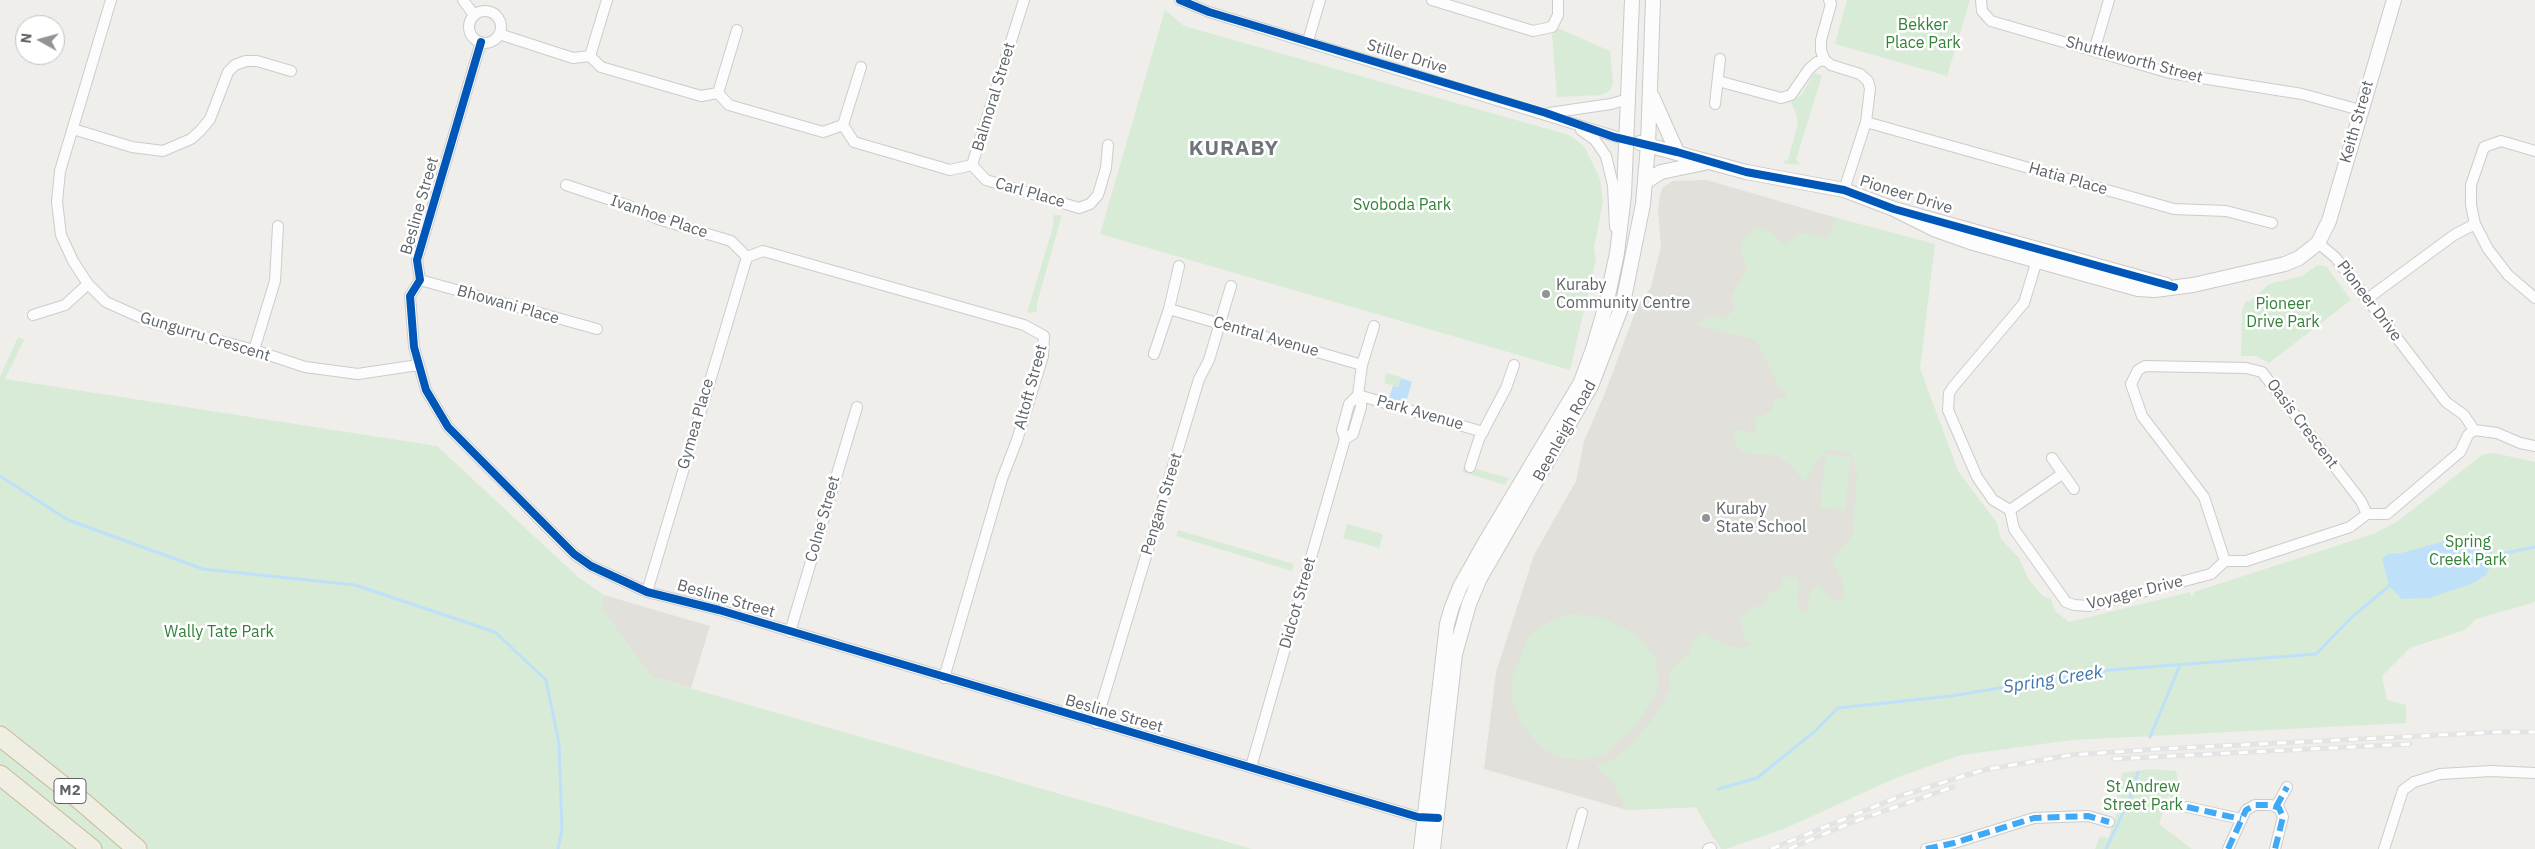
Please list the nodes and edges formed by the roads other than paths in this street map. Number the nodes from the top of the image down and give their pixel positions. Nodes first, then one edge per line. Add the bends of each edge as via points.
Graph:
1 (111, 0) edge
2 (463, 0) edge
3 (607, 0) edge
4 (1024, 0) edge
5 (1320, 0) edge
6 (1432, 0) edge
7 (1558, 0) edge
8 (1632, 0) edge
9 (1653, 0) edge
10 (1829, 0) edge
11 (1981, 0) edge
12 (2110, 0) edge
13 (2394, 0) edge
14 (1187, 1) edge
15 (474, 15) junction
16 (738, 30) dead end
17 (499, 34) junction
18 (1308, 41) junction
19 (481, 42) junction
20 (2094, 51) junction
21 (590, 56) junction
22 (1720, 59) dead end
23 (1825, 60) junction
24 (861, 67) dead end
25 (291, 71) dead end
26 (1718, 81) junction
27 (1650, 91) junction
28 (718, 93) junction
29 (1628, 98) junction
30 (1715, 104) dead end
31 (2360, 110) junction
32 (1546, 113) junction
33 (1559, 118) junction
34 (1866, 122) junction
35 (843, 125) junction
36 (74, 129) junction
37 (1627, 140) junction
38 (1648, 144) junction
39 (1108, 145) dead end
40 (2535, 151) edge
41 (1677, 152) junction
42 (1709, 161) junction
43 (972, 165) junction
44 (1645, 182) junction
45 (566, 185) dead end
46 (1844, 190) junction
47 (1894, 209) junction
48 (2272, 223) dead end
49 (2476, 224) junction
50 (278, 226) dead end
51 (2318, 243) junction
52 (1617, 253) junction
53 (747, 257) junction
54 (2037, 260) junction
55 (1179, 266) dead end
56 (420, 280) junction
57 (88, 284) junction
58 (1231, 286) dead end
59 (2174, 288) junction
60 (2535, 298) edge
61 (2367, 299) junction
62 (1169, 309) junction
63 (33, 315) dead end
64 (1220, 324) junction
65 (1374, 326) dead end
66 (597, 329) dead end
67 (254, 350) junction
68 (1154, 354) dead end
69 (418, 365) junction
70 (1362, 365) junction
71 (1514, 365) dead end
72 (1358, 395) junction
73 (857, 407) dead end
74 (2474, 430) junction
75 (1483, 432) junction
76 (2535, 446) edge
77 (2052, 458) dead end
78 (1470, 466) dead end
79 (2062, 474) junction
80 (2074, 488) dead end
81 (2010, 510) junction
82 (2367, 514) junction
83 (2225, 561) junction
84 (647, 592) junction
85 (790, 632) junction
86 (944, 678) junction
87 (1096, 723) junction
88 (0, 736) edge
89 (1251, 767) junction
90 (0, 774) edge
91 (2535, 774) edge
92 (2287, 787) dead end
93 (2187, 807) dead end
94 (2276, 807) junction
95 (1582, 813) dead end
96 (1431, 817) junction
97 (2241, 819) junction
98 (2109, 822) dead end
99 (1957, 846) edge
100 (92, 849) edge
101 (137, 849) edge
102 (1421, 849) edge
103 (1433, 849) edge
104 (1572, 849) edge
105 (1926, 849) edge
106 (2228, 849) edge
107 (2275, 849) edge
108 (2384, 849) edge

1 - 36 street, Gungurru Crescent
2 - 15 street
3 - 21 street
4 - 43 street, Balmoral Street
5 - 18 street
6 - 7 street via 1533,31 1552,27 1558,15
8 - 29 main road, Beenleigh Road
9 - 27 main road, Beenleigh Road
10 - 23 street via 1831,4 1821,40
11 - 20 street, Shuttleworth Street via 1982,11 1991,20
12 - 20 street
13 - 31 main road, Keith Street
14 - 18 street, Stiller Drive via 1208,12
15 - 17 street via 484,11 495,14 501,23
15 - 19 street via 471,33
16 - 28 street
17 - 19 street via 492,41
17 - 21 street via 572,58
18 - 32 street, Stiller Drive
19 - 56 street, Besline Street via 417,260
20 - 31 street, Shuttleworth Street via 2182,76 2302,94
21 - 28 street via 601,67 701,96
22 - 26 street
23 - 26 street via 1809,69 1791,95 1781,98
23 - 34 street via 1860,74 1868,81
24 - 35 street
25 - 36 street via 257,61 235,65 228,72 210,119 201,130 191,139 162,151 132,147
26 - 30 street
27 - 38 main road, Beenleigh Road
27 - 41 main road
28 - 35 street via 729,104 824,132
29 - 32 street via 1611,104
29 - 37 main road, Beenleigh Road
31 - 51 main road, Keith Street via 2329,221
32 - 33 street, Stiller Drive
33 - 37 street, Stiller Drive
33 - 52 street via 1591,136 1604,151 1613,185
34 - 46 street
34 - 48 street, Hatia Place via 2174,208 2226,210
35 - 43 street, Balmoral Street via 854,142 950,170
36 - 57 street, Gungurru Crescent via 60,171 57,202 61,235
37 - 38 main road, Pioneer Drive
37 - 52 main road, Beenleigh Road
38 - 41 main road, Pioneer Drive
38 - 44 main road, Beenleigh Road
39 - 43 street, Carl Place via 1106,168 1098,195 1090,204 1079,208 986,180
40 - 49 street via 2501,141 2484,147 2471,185
41 - 42 main road, Pioneer Drive
42 - 44 main road via 1661,172
42 - 46 main road, Pioneer Drive via 1746,172
44 - 96 main road, Beenleigh Road via 1623,303 1591,386 1480,578 1469,604 1455,654
45 - 53 street, Ivanhoe Place via 658,219 731,241
46 - 47 main road, Pioneer Drive
47 - 54 main road, Pioneer Drive via 1936,230
47 - 59 main road, Pioneer Drive
49 - 60 street via 2488,248 2508,275
49 - 61 street via 2454,235
50 - 67 street via 274,281
51 - 59 main road, Pioneer Drive via 2286,264
51 - 61 street, Pioneer Drive via 2335,257
52 - 96 main road, Beenleigh Road via 1601,323 1581,382 1487,539 1452,607
53 - 84 street, Gymea Place
53 - 86 street, Altoft Street via 763,251 1024,325 1044,336 1043,356 1002,479
54 - 59 main road, Pioneer Drive via 2138,289
54 - 81 street via 2020,310 1953,387 1947,400 1950,419 1977,477 1993,500
55 - 62 street
56 - 66 street, Bhowani Place
56 - 69 street, Besline Street via 410,296
57 - 63 street via 65,305
57 - 67 street, Gungurru Crescent via 106,302 152,323
58 - 64 street, Pengam Street
61 - 74 street, Pioneer Drive via 2446,402 2464,415
62 - 64 street, Central Avenue
62 - 68 street
64 - 70 street, Central Avenue
64 - 87 street, Pengam Street via 1210,360 1200,379
65 - 70 street, Didcot Street
67 - 69 street, Gungurru Crescent via 305,368 331,372 358,374
69 - 84 street, Besline Street via 432,403 448,428 574,554 591,566
70 - 72 street, Didcot Street
71 - 75 street, Park Avenue
72 - 75 street, Park Avenue
72 - 89 street, Didcot Street via 1349,404 1342,430 1345,439
73 - 85 street, Colne Street
74 - 76 street via 2497,433 2520,444
74 - 82 street via 2460,452 2416,492 2387,514
75 - 78 street, Park Avenue
77 - 79 street
79 - 80 street
79 - 81 street
81 - 83 street, Voyager Drive via 2014,529 2066,602 2074,605 2089,606 2211,574
82 - 83 street via 2350,527 2246,561
82 - 83 street, Oasis Crescent via 2262,372 2246,368 2145,366 2138,370 2131,384 2142,416 2204,497
84 - 85 street, Besline Street
85 - 86 street, Besline Street
86 - 87 street, Besline Street
87 - 89 street, Besline Street
88 - 101 highway, M2
89 - 96 street, Besline Street
90 - 100 highway, M2
91 - 108 street via 2491,771 2440,774 2414,782 2403,790
92 - 94 street
93 - 97 street
94 - 97 street via 2255,805 2246,810
94 - 107 street via 2280,808 2283,817
95 - 104 street
96 - 102 main road, Beenleigh Road
96 - 103 main road, Beenleigh Road
97 - 106 street via 2236,837
98 - 99 street via 2088,816 2034,818
99 - 105 street

